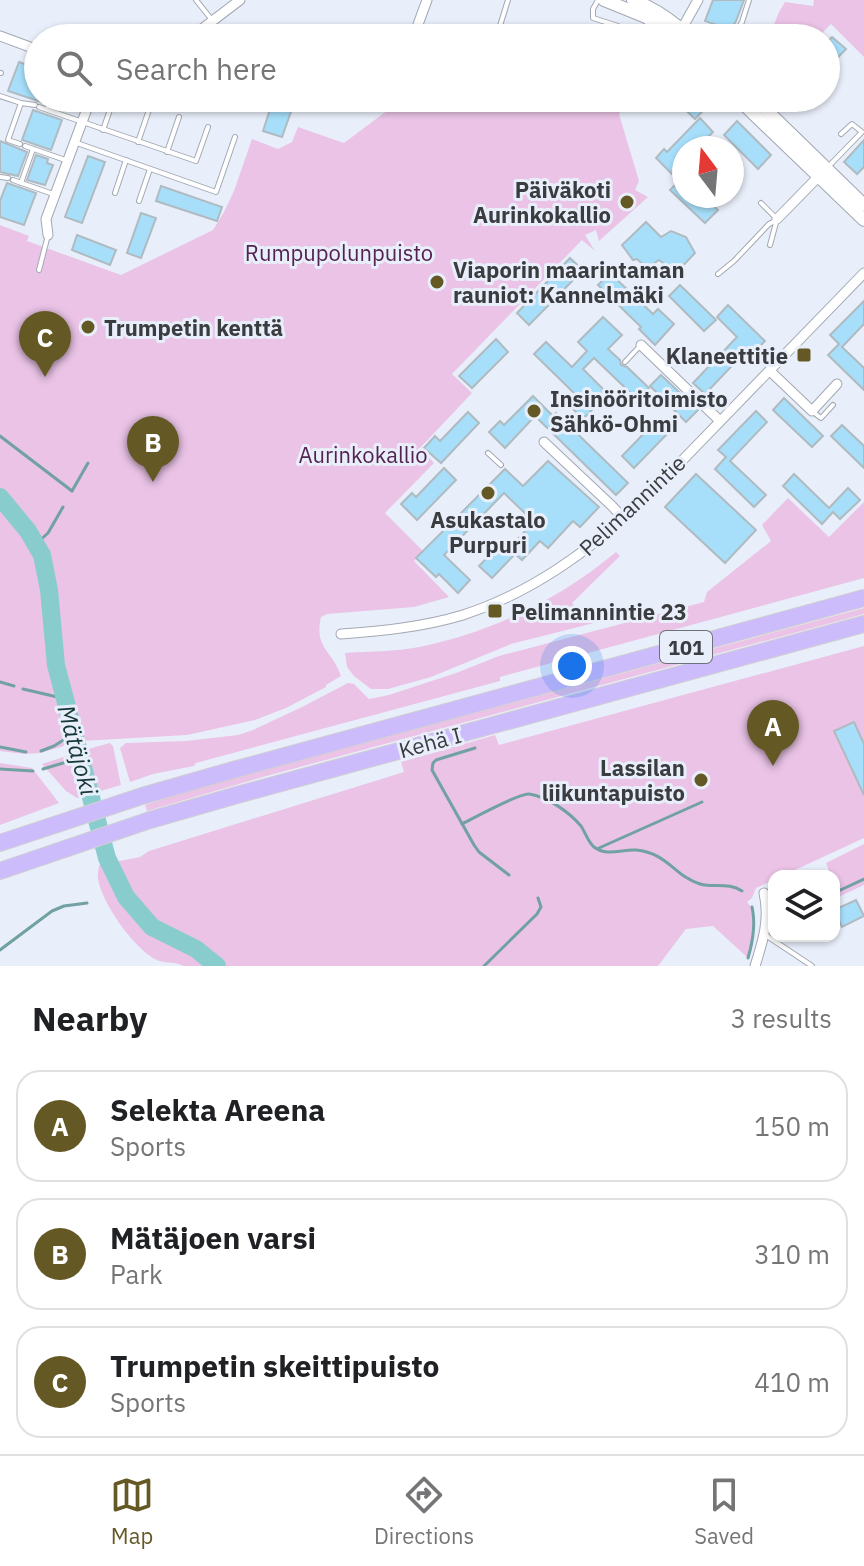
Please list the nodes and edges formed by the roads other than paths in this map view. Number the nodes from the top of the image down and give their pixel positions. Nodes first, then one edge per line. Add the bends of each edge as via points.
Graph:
1 (196, 0) edge
2 (240, 0) edge
3 (427, 0) edge
4 (508, 0) edge
5 (598, 0) edge
6 (604, 0) edge
7 (633, 0) edge
8 (749, 0) edge
9 (698, 1) edge
10 (212, 21) junction
11 (208, 24) edge
12 (418, 24) edge
13 (500, 24) edge
14 (612, 24) edge
15 (659, 24) edge
16 (668, 24) edge
17 (687, 24) edge
18 (741, 24) edge
19 (2, 40) edge
20 (24, 46) edge
21 (0, 96) edge
22 (21, 103) junction
23 (24, 104) edge
24 (54, 112) edge
25 (86, 112) edge
26 (109, 112) edge
27 (148, 112) edge
28 (753, 112) edge
29 (767, 112) edge
30 (179, 117) dead end
31 (82, 123) junction
32 (208, 127) dead end
33 (103, 130) junction
34 (863, 133) edge
35 (841, 134) dead end
36 (235, 137) dead end
37 (75, 142) junction
38 (138, 142) junction
39 (33, 149) junction
40 (167, 152) junction
41 (126, 160) junction
42 (68, 161) junction
43 (150, 169) junction
44 (822, 173) junction
45 (0, 177) edge
46 (21, 183) junction
47 (115, 193) dead end
48 (55, 195) junction
49 (139, 201) dead end
50 (761, 203) dead end
51 (864, 205) edge
52 (777, 219) junction
53 (864, 220) edge
54 (48, 235) joint
55 (770, 245) dead end
56 (39, 270) dead end
57 (864, 273) edge
58 (718, 274) dead end
59 (641, 345) joint
60 (625, 362) dead end
61 (770, 371) junction
62 (837, 384) dead end
63 (833, 405) dead end
64 (812, 411) junction
65 (720, 421) junction
66 (544, 442) dead end
67 (488, 453) dead end
68 (501, 465) dead end
69 (624, 519) junction
70 (864, 598) edge
71 (864, 624) edge
72 (341, 634) dead end
73 (4, 841) edge
74 (56, 852) junction
75 (0, 871) edge
76 (0, 884) edge
77 (764, 893) dead end
78 (764, 934) junction
79 (755, 966) edge
80 (812, 966) edge

1 - 10 lane
2 - 10 street
3 - 12 street
4 - 13 lane
5 - 14 lane via 593,18
6 - 15 street
7 - 16 street
8 - 18 lane
9 - 17 street
10 - 11 street
19 - 20 street
21 - 22 lane
22 - 23 lane
22 - 39 lane via 8,140
24 - 31 lane
25 - 31 street
26 - 33 lane
27 - 38 lane
28 - 44 street
29 - 44 street
30 - 40 lane
31 - 33 lane
31 - 37 street
32 - 40 lane via 196,161
33 - 38 lane
34 - 35 lane via 852,124
34 - 44 lane
36 - 43 lane via 216,192
37 - 41 lane
37 - 42 street
38 - 40 lane
39 - 42 lane
39 - 46 lane
41 - 43 lane
41 - 47 lane
42 - 48 street
43 - 49 lane
44 - 51 street
44 - 52 street
44 - 53 street
45 - 46 lane
46 - 48 lane
48 - 54 street via 46,219
50 - 52 lane
52 - 55 lane
52 - 58 lane
54 - 56 lane
57 - 61 street, Pelimannintie
59 - 60 lane
59 - 65 street
61 - 64 street
61 - 65 street, Pelimannintie
62 - 64 street
63 - 64 lane via 821,418
65 - 69 street, Pelimannintie
66 - 69 street
67 - 68 lane
69 - 72 street, Pelimannintie via 564,566 497,601 428,623
70 - 73 highway, Kehä I / 101 via 346,738
71 - 74 highway, Kehä I / 101 via 266,787
74 - 75 highway, Kehä I / 101
74 - 76 highway
77 - 78 street
78 - 79 street
78 - 80 lane

